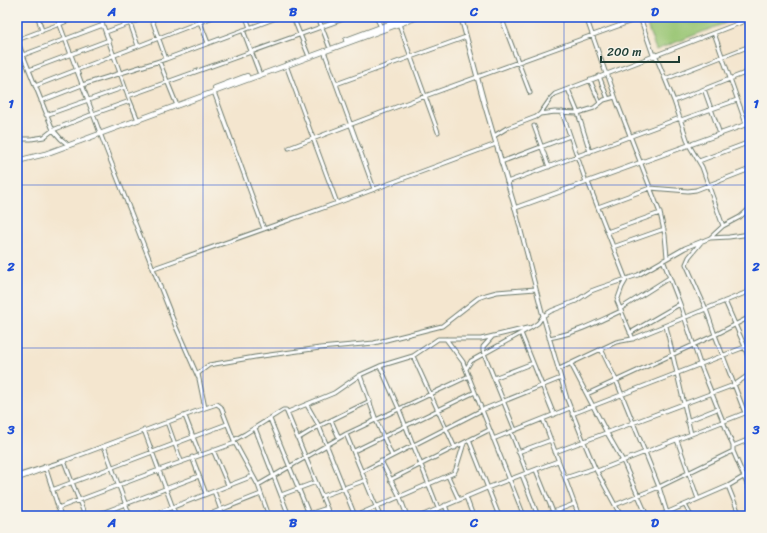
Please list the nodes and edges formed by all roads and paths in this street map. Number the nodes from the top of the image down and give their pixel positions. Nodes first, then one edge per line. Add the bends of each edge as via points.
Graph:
1 (38, 17) edge
2 (57, 17) edge
3 (78, 17) edge
4 (100, 17) edge
5 (146, 17) edge
6 (151, 17) edge
7 (198, 17) edge
8 (213, 17) edge
9 (246, 17) edge
10 (279, 17) edge
11 (293, 17) edge
12 (318, 17) edge
13 (334, 17) edge
14 (349, 17) edge
15 (376, 17) edge
16 (408, 17) edge
17 (418, 17) edge
18 (461, 17) edge
19 (501, 17) edge
20 (586, 17) edge
21 (640, 18) edge
22 (750, 19) edge
23 (200, 22) junction
24 (336, 22) junction
25 (130, 23) junction
26 (60, 24) junction
27 (399, 24) junction
28 (103, 25) junction
29 (321, 26) junction
30 (380, 27) junction
31 (250, 28) junction
32 (243, 30) junction
33 (42, 31) junction
34 (106, 32) junction
35 (714, 33) junction
36 (299, 34) junction
37 (592, 36) junction
38 (466, 37) junction
39 (158, 38) junction
40 (65, 39) junction
41 (17, 40) edge
42 (109, 40) junction
43 (208, 43) junction
44 (138, 46) junction
45 (329, 46) junction
46 (750, 46) edge
47 (324, 51) junction
48 (251, 53) junction
49 (71, 54) junction
50 (308, 54) junction
51 (23, 55) junction
52 (114, 55) junction
53 (654, 55) junction
54 (411, 57) junction
55 (722, 57) junction
56 (166, 59) junction
57 (159, 61) junction
58 (518, 63) junction
59 (286, 65) junction
60 (29, 70) junction
61 (77, 70) junction
62 (750, 71) edge
63 (258, 72) junction
64 (120, 73) junction
65 (607, 73) junction
66 (599, 76) junction
67 (477, 78) junction
68 (665, 79) junction
69 (730, 79) junction
70 (590, 80) junction
71 (167, 83) junction
72 (336, 84) junction
73 (82, 85) junction
74 (35, 86) junction
75 (125, 87) junction
76 (568, 89) junction
77 (704, 89) junction
78 (214, 92) junction
79 (530, 93) dead end
80 (128, 96) junction
81 (425, 96) junction
82 (616, 97) junction
83 (608, 99) junction
84 (87, 100) junction
85 (737, 100) junction
86 (41, 101) junction
87 (130, 101) junction
88 (674, 101) junction
89 (176, 103) junction
90 (600, 103) junction
91 (711, 109) junction
92 (562, 112) junction
93 (578, 113) junction
94 (46, 114) junction
95 (93, 114) junction
96 (540, 114) junction
97 (138, 118) junction
98 (680, 119) junction
99 (748, 124) edge
100 (350, 125) junction
101 (534, 126) dead end
102 (53, 130) junction
103 (100, 132) junction
104 (438, 132) dead end
105 (720, 134) junction
106 (494, 136) junction
107 (570, 136) junction
108 (630, 136) junction
109 (750, 136) edge
110 (17, 139) edge
111 (312, 139) junction
112 (750, 142) edge
113 (66, 143) junction
114 (496, 144) junction
115 (689, 145) junction
116 (542, 146) junction
117 (289, 148) dead end
118 (590, 152) junction
119 (578, 156) junction
120 (17, 158) edge
121 (17, 161) edge
122 (699, 161) junction
123 (501, 162) junction
124 (641, 163) junction
125 (549, 167) junction
126 (750, 169) edge
127 (507, 182) junction
128 (587, 182) junction
129 (709, 185) junction
130 (650, 188) junction
131 (374, 189) junction
132 (337, 203) junction
133 (598, 207) junction
134 (515, 208) junction
135 (750, 208) edge
136 (660, 213) junction
137 (724, 226) junction
138 (264, 229) junction
139 (664, 229) junction
140 (607, 232) junction
141 (750, 234) edge
142 (710, 238) junction
143 (702, 242) junction
144 (613, 247) junction
145 (667, 257) junction
146 (663, 260) junction
147 (154, 268) junction
148 (669, 278) junction
149 (626, 280) junction
150 (536, 289) junction
151 (750, 291) edge
152 (725, 301) junction
153 (680, 304) junction
154 (706, 309) junction
155 (620, 310) junction
156 (543, 316) junction
157 (750, 317) edge
158 (685, 318) junction
159 (736, 325) junction
160 (666, 326) junction
161 (532, 327) junction
162 (521, 333) junction
163 (630, 333) junction
164 (715, 335) junction
165 (492, 337) junction
166 (550, 338) junction
167 (446, 339) junction
168 (633, 339) junction
169 (694, 345) junction
170 (750, 345) edge
171 (745, 347) junction
172 (601, 349) junction
173 (484, 353) junction
174 (673, 355) junction
175 (723, 355) junction
176 (413, 356) junction
177 (533, 364) junction
178 (571, 364) junction
179 (700, 364) junction
180 (750, 364) edge
181 (380, 366) junction
182 (466, 369) junction
183 (558, 369) junction
184 (677, 373) junction
185 (360, 374) junction
186 (750, 374) edge
187 (469, 376) junction
188 (198, 378) junction
189 (494, 378) junction
190 (561, 378) junction
191 (616, 380) junction
192 (734, 385) junction
193 (542, 386) junction
194 (475, 392) junction
195 (430, 394) junction
196 (587, 394) junction
197 (620, 394) junction
198 (711, 394) junction
199 (370, 401) junction
200 (503, 401) junction
201 (683, 404) junction
202 (307, 405) junction
203 (592, 406) junction
204 (205, 408) junction
205 (570, 408) junction
206 (399, 409) junction
207 (717, 409) junction
208 (482, 410) junction
209 (438, 411) junction
210 (288, 412) junction
211 (750, 412) edge
212 (745, 413) junction
213 (572, 414) junction
214 (554, 415) junction
215 (185, 416) junction
216 (270, 419) junction
217 (543, 419) junction
218 (331, 420) junction
219 (376, 420) junction
220 (687, 421) junction
221 (167, 422) junction
222 (722, 422) junction
223 (632, 423) junction
224 (227, 424) junction
225 (319, 426) junction
226 (406, 426) junction
227 (254, 428) junction
228 (446, 428) junction
229 (144, 430) junction
230 (489, 430) junction
231 (515, 430) junction
232 (511, 432) junction
233 (606, 433) junction
234 (346, 434) junction
235 (691, 434) junction
236 (193, 437) junction
237 (384, 437) junction
238 (299, 438) junction
239 (339, 438) junction
240 (493, 439) junction
241 (750, 439) edge
242 (469, 440) junction
243 (551, 440) junction
244 (677, 440) junction
245 (234, 441) junction
246 (584, 442) junction
247 (464, 443) junction
248 (175, 444) junction
249 (326, 445) junction
250 (413, 445) junction
251 (104, 446) junction
252 (733, 446) junction
253 (455, 448) junction
254 (214, 450) junction
255 (354, 451) junction
256 (733, 451) junction
257 (152, 452) junction
258 (518, 452) junction
259 (555, 452) junction
260 (644, 452) junction
261 (200, 455) junction
262 (392, 456) junction
263 (306, 457) junction
264 (192, 458) junction
265 (64, 461) junction
266 (181, 461) junction
267 (381, 461) junction
268 (558, 461) junction
269 (623, 461) junction
270 (421, 464) junction
271 (290, 466) junction
272 (45, 467) junction
273 (112, 468) junction
274 (596, 469) junction
275 (159, 470) junction
276 (536, 470) junction
277 (363, 471) junction
278 (526, 473) junction
279 (688, 473) junction
280 (750, 473) edge
281 (522, 475) junction
282 (199, 476) junction
283 (253, 476) junction
284 (274, 476) junction
285 (448, 476) junction
286 (743, 476) junction
287 (17, 477) edge
288 (565, 478) junction
289 (366, 480) junction
290 (390, 480) junction
291 (509, 480) junction
292 (72, 482) junction
293 (316, 482) junction
294 (428, 484) junction
295 (119, 485) junction
296 (228, 485) junction
297 (258, 485) junction
298 (728, 486) junction
299 (659, 487) junction
300 (344, 488) junction
301 (487, 488) junction
302 (166, 489) junction
303 (299, 489) junction
304 (52, 490) junction
305 (214, 491) junction
306 (750, 491) edge
307 (206, 494) junction
308 (261, 494) junction
309 (281, 495) junction
310 (322, 496) junction
311 (639, 496) junction
312 (400, 497) junction
313 (466, 497) junction
314 (698, 499) junction
315 (79, 500) junction
316 (458, 500) junction
317 (126, 504) junction
318 (574, 504) junction
319 (445, 505) junction
320 (615, 505) junction
321 (685, 505) junction
322 (173, 507) junction
323 (377, 507) junction
324 (58, 508) junction
325 (326, 508) junction
326 (438, 508) junction
327 (221, 510) junction
328 (553, 512) junction
329 (667, 512) junction
330 (269, 514) edge
331 (309, 514) junction
332 (750, 514) edge
333 (61, 516) edge
334 (85, 516) edge
335 (94, 516) edge
336 (130, 516) edge
337 (150, 516) edge
338 (176, 516) edge
339 (205, 516) edge
340 (223, 516) edge
341 (259, 516) edge
342 (289, 516) edge
343 (304, 516) edge
344 (330, 516) edge
345 (355, 516) edge
346 (380, 516) edge
347 (407, 516) edge
348 (423, 516) edge
349 (449, 516) edge
350 (473, 516) edge
351 (499, 516) edge
352 (524, 516) edge
353 (538, 516) edge
354 (543, 516) edge
355 (579, 516) edge
356 (621, 516) edge
357 (647, 516) edge
358 (659, 516) edge
359 (668, 516) edge
360 (691, 516) edge
361 (740, 516) edge
362 (747, 516) edge

1 - 33 street
2 - 26 street
3 - 26 street
4 - 28 street
5 - 25 street
6 - 39 street
7 - 23 street
8 - 23 street
9 - 31 street
10 - 31 street
11 - 36 street
12 - 29 street
13 - 24 street
14 - 24 street
15 - 30 street
16 - 30 main road
17 - 27 main road
18 - 38 street
19 - 58 street
20 - 37 street
21 - 37 street
21 - 53 street
22 - 35 street
23 - 39 street
23 - 43 street
24 - 29 street
25 - 34 street
25 - 44 street
26 - 33 street
26 - 40 street
27 - 47 main road
27 - 54 street
28 - 34 street
28 - 40 street
29 - 36 street
29 - 45 street
30 - 45 main road
31 - 32 street
32 - 43 street
32 - 48 street
33 - 41 street
34 - 42 street
35 - 53 street
35 - 55 street
36 - 48 street
36 - 50 street
37 - 58 street
37 - 65 street
38 - 54 street
38 - 67 street
39 - 44 street
39 - 56 street
40 - 49 street
40 - 51 street
41 - 51 street
42 - 49 street
42 - 52 street
43 - 56 street
44 - 52 street
45 - 50 main road
46 - 55 street
47 - 59 main road
47 - 72 street
48 - 63 street
48 - 71 street
49 - 60 street
49 - 61 street
50 - 63 main road
51 - 60 street
52 - 61 street
52 - 64 street
53 - 65 street
53 - 68 street
54 - 72 street
54 - 81 street
55 - 68 street
55 - 69 street
56 - 57 street
57 - 64 street
57 - 71 street
58 - 67 street
58 - 79 street
59 - 78 main road
59 - 111 street
60 - 74 street
61 - 73 street
61 - 74 street
62 - 69 street
63 - 89 main road
64 - 73 street
64 - 75 street
65 - 66 street
65 - 82 street
66 - 70 street
66 - 83 street
67 - 81 street
67 - 106 street
68 - 88 street
69 - 77 street
69 - 85 street
70 - 76 street
70 - 90 street
71 - 80 street
71 - 89 street
72 - 100 street
73 - 84 street
73 - 86 street
74 - 86 street
75 - 80 street
75 - 84 street
76 - 93 street
76 - 96 street via 555,94
77 - 88 street
77 - 91 street
78 - 97 main road
78 - 138 street
80 - 87 street
81 - 100 street
81 - 104 street
82 - 83 street
82 - 108 street
83 - 90 street
84 - 94 street
84 - 95 street
85 - 91 street
85 - 99 street
86 - 94 street
87 - 95 street
87 - 97 street
88 - 98 street
89 - 97 main road
90 - 93 street via 594,108
91 - 98 street
91 - 105 street
92 - 93 street
92 - 96 street
92 - 107 street
93 - 118 street
94 - 102 street
95 - 102 street
95 - 103 street
96 - 106 street
97 - 103 main road
98 - 108 street
98 - 115 street
99 - 105 street
99 - 109 street
100 - 111 street
100 - 131 street
101 - 116 street
102 - 110 street via 44,137
102 - 113 street
103 - 113 main road
103 - 121 main road via 45,154
103 - 147 street
105 - 115 street
106 - 114 street
107 - 116 street
107 - 119 street
108 - 118 street
108 - 124 street
111 - 117 street
111 - 132 street
112 - 122 street
113 - 120 main road
114 - 123 street
114 - 131 street
115 - 122 street
115 - 124 street
116 - 123 street
116 - 125 street
118 - 119 street
119 - 125 street
119 - 128 street
122 - 129 street
123 - 127 street
124 - 128 street
124 - 130 street
125 - 127 street
126 - 129 street
127 - 134 street
128 - 133 street
128 - 134 street
129 - 130 street via 688,191
129 - 137 street
130 - 133 street
130 - 136 street
131 - 132 street
132 - 138 street
133 - 140 street
134 - 150 street
135 - 137 street
136 - 139 street
136 - 140 street
137 - 142 street
138 - 147 street
139 - 144 street
139 - 145 street
140 - 144 street
141 - 142 street
142 - 143 street
143 - 145 street via 692,244
143 - 154 street via 686,264
144 - 149 street
145 - 146 street
146 - 148 street
146 - 149 street
147 - 188 street
148 - 153 street
148 - 155 street
149 - 155 street via 617,299
149 - 156 street via 591,291
150 - 156 street
150 - 188 street via 497,292 478,298 442,326 365,345 320,348 210,366 201,371
151 - 152 street
152 - 154 street
152 - 159 street
153 - 158 street
153 - 163 street
154 - 158 street
154 - 164 street
155 - 163 street
155 - 166 street via 579,331
156 - 161 street
156 - 166 street
157 - 159 street
158 - 160 street
158 - 169 street
159 - 164 street
159 - 171 street
160 - 168 street
160 - 174 street
161 - 162 street
161 - 165 street
162 - 173 street
162 - 177 street
163 - 168 street
164 - 169 street
164 - 175 street
165 - 167 street
165 - 173 street via 483,347
166 - 183 street
167 - 176 street via 435,341
167 - 182 street via 461,357
168 - 172 street via 616,342
169 - 174 street
169 - 179 street
170 - 171 street
171 - 175 street
171 - 180 street
172 - 178 street
172 - 191 street
173 - 182 street via 470,361
173 - 189 street
174 - 184 street
174 - 191 street
175 - 179 street
175 - 192 street
176 - 181 street
176 - 195 street
177 - 189 street
177 - 193 street
178 - 183 street
178 - 196 street
179 - 184 street
179 - 198 street
181 - 185 street
181 - 206 street
182 - 187 street
183 - 190 street
184 - 197 street
184 - 201 street
185 - 199 street
185 - 202 street via 334,393
186 - 192 street
187 - 194 street
187 - 195 street
188 - 204 street
189 - 200 street
190 - 193 street
190 - 205 street
191 - 196 street
191 - 197 street
192 - 198 street
192 - 212 street
193 - 200 street
193 - 214 street
194 - 208 street
194 - 209 street
195 - 206 street
195 - 209 street
196 - 203 street
197 - 203 street
197 - 223 street
198 - 201 street
198 - 207 street
199 - 218 street
199 - 219 street
200 - 208 street
200 - 231 street
201 - 220 street
201 - 223 street
202 - 210 street
202 - 225 street
203 - 213 street
203 - 233 street
204 - 215 street
204 - 224 street via 219,405
205 - 213 street
205 - 214 street
206 - 219 street
206 - 226 street
207 - 220 street
207 - 222 street
208 - 228 street
208 - 230 street
209 - 226 street
209 - 228 street
210 - 216 street via 283,410
210 - 238 street
211 - 212 street
212 - 222 street
213 - 246 street
214 - 217 street
215 - 221 street
215 - 236 street
216 - 227 street
216 - 271 street
217 - 231 street
217 - 243 street
218 - 225 street
218 - 239 street
219 - 234 street
219 - 237 street
220 - 235 street
221 - 229 street
221 - 248 street
222 - 235 street
222 - 252 street
223 - 233 street
223 - 260 street
224 - 236 street
224 - 245 street
225 - 238 street
225 - 249 street
226 - 237 street
226 - 250 street
227 - 245 street
227 - 284 street
228 - 250 street
228 - 253 street
229 - 251 street
229 - 257 street
230 - 240 street
230 - 242 street
231 - 232 street
232 - 240 street
232 - 258 street
233 - 246 street
233 - 269 street
234 - 239 street
234 - 255 street
235 - 244 street
236 - 248 street
236 - 261 street
237 - 255 street
237 - 262 street
238 - 263 street
239 - 249 street
240 - 291 street
241 - 252 street
242 - 247 street
242 - 301 street
243 - 258 street
243 - 259 street
244 - 260 street
244 - 279 street
245 - 254 street
245 - 283 street
246 - 259 street
246 - 274 street
247 - 253 street
247 - 285 street via 455,471
248 - 257 street
248 - 266 street
249 - 263 street
249 - 300 street
250 - 262 street
250 - 270 street
251 - 265 street
251 - 273 street
252 - 256 street
253 - 270 street
254 - 261 street
254 - 296 street
255 - 277 street
256 - 279 street
256 - 286 street
257 - 273 street
257 - 275 street
258 - 278 street
259 - 268 street
260 - 269 street
260 - 299 street
261 - 264 street
262 - 267 street
263 - 271 street
263 - 293 street
264 - 266 street
264 - 282 street
265 - 272 street
265 - 292 street
266 - 275 street
267 - 277 street
267 - 290 street
268 - 276 street
268 - 288 street
269 - 274 street
269 - 311 street
270 - 290 street
270 - 294 street
271 - 284 street
271 - 303 street
272 - 287 street
272 - 304 street
273 - 292 street
273 - 295 street
274 - 288 street
274 - 320 street
275 - 295 street
275 - 302 street
276 - 278 street
276 - 328 street
277 - 289 street
278 - 281 street
279 - 299 street
279 - 314 street
280 - 286 street
281 - 291 street
281 - 353 street
282 - 302 street
282 - 307 street
283 - 296 street
283 - 297 street
284 - 297 street
284 - 309 street
285 - 294 street
285 - 316 street
286 - 298 street
286 - 306 street
288 - 318 street
289 - 300 street
289 - 323 street
290 - 312 street
291 - 301 street
291 - 352 street
292 - 304 street
292 - 315 street
293 - 303 street
293 - 310 street
294 - 312 street
294 - 326 street
295 - 315 street
295 - 317 street
296 - 305 street
297 - 308 street
298 - 314 street
298 - 361 street
299 - 311 street
299 - 329 street
300 - 310 street
300 - 345 street
301 - 313 street
301 - 351 street
302 - 317 street
302 - 322 street
303 - 309 street
303 - 331 street
304 - 324 street
305 - 307 street
305 - 327 street
307 - 322 street
308 - 327 street
308 - 330 street
309 - 342 street
310 - 325 street
311 - 320 street
311 - 357 street
312 - 323 street
312 - 347 street
313 - 316 street
313 - 350 street
314 - 321 street
315 - 324 street
315 - 334 street
316 - 319 street
317 - 335 street
317 - 336 street
318 - 328 street
318 - 355 street
319 - 326 street
319 - 349 street
320 - 356 street
321 - 329 street
321 - 360 street
322 - 337 street
322 - 338 street
323 - 345 street
323 - 346 street
324 - 333 street
325 - 331 street
325 - 344 street
326 - 348 street
327 - 339 street
327 - 340 street
328 - 354 street
329 - 358 street
329 - 359 street
330 - 341 street
331 - 343 street
332 - 362 street

